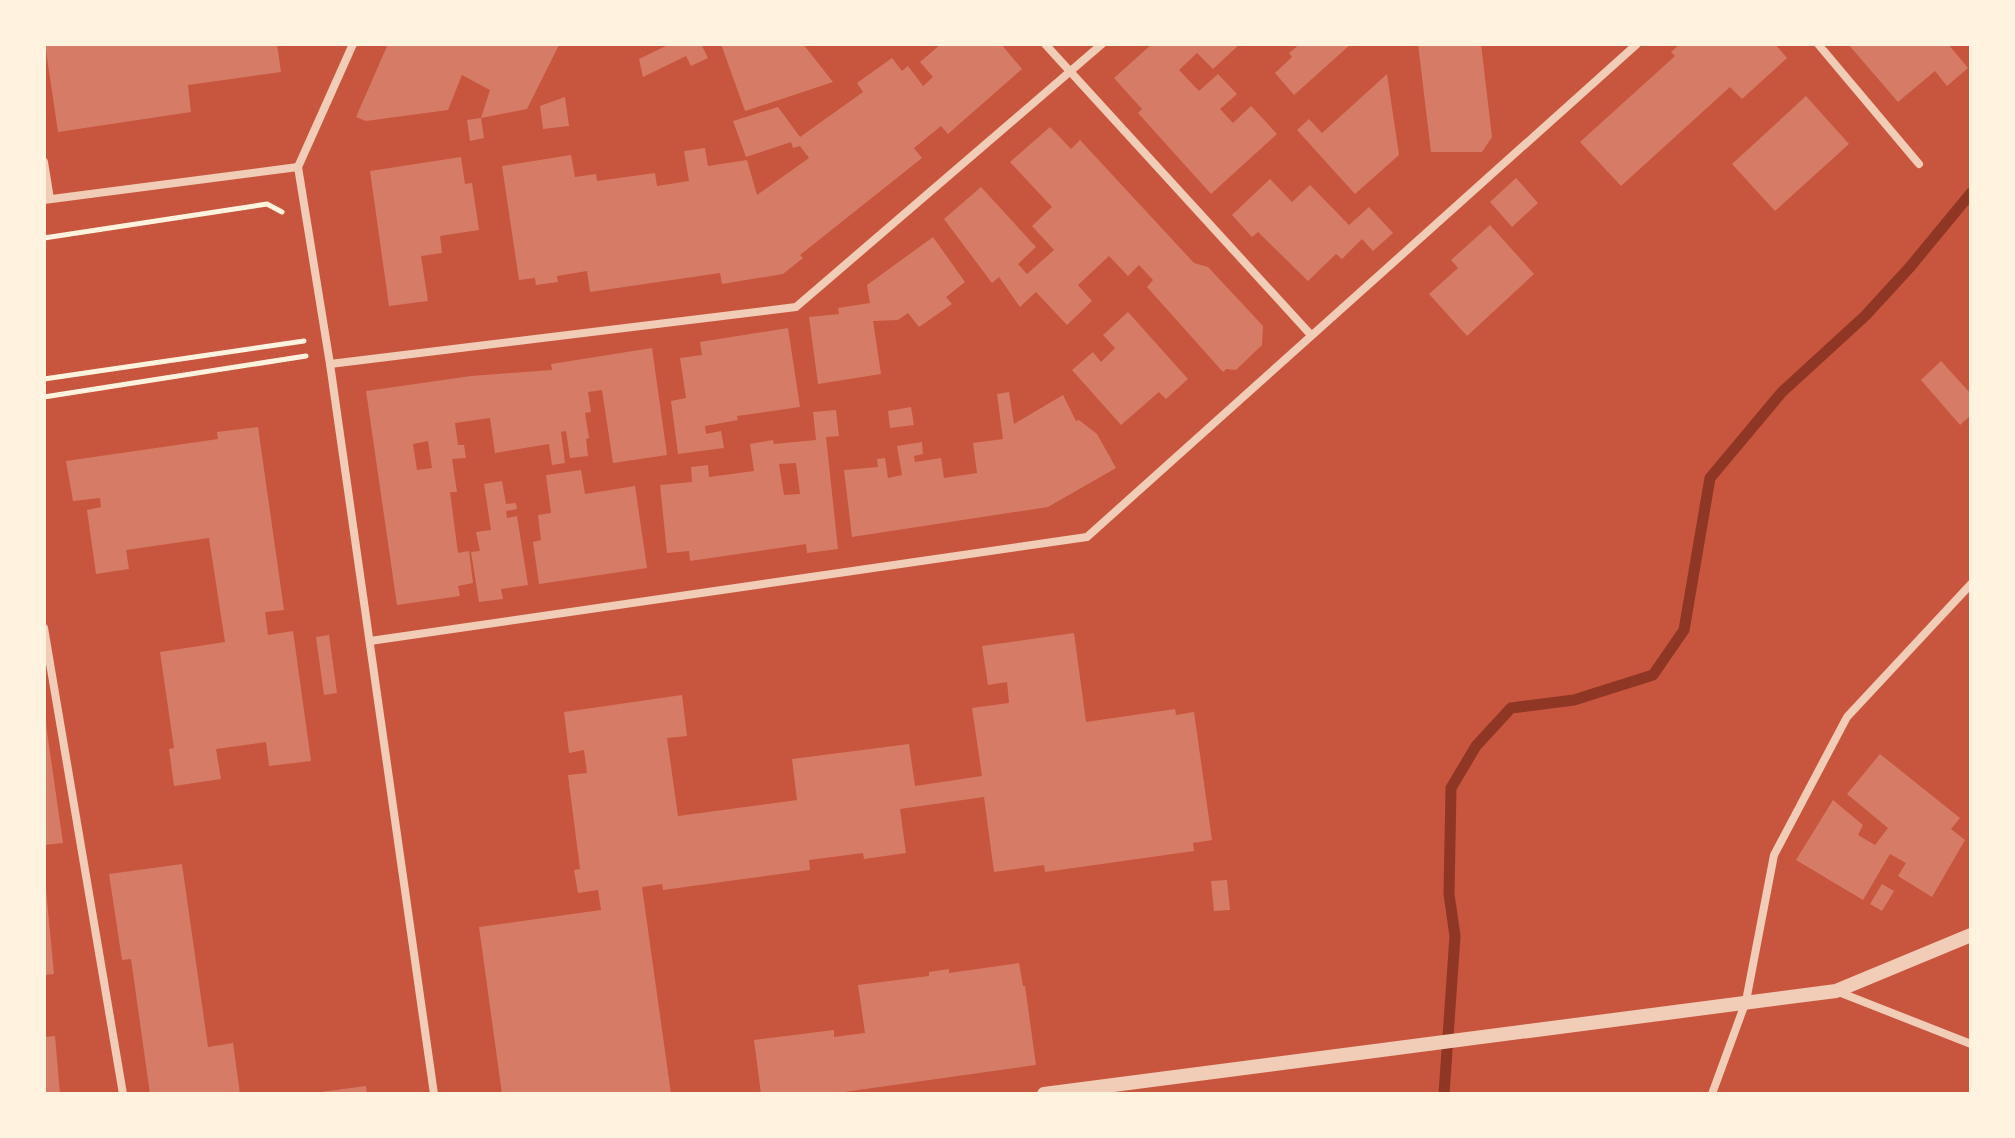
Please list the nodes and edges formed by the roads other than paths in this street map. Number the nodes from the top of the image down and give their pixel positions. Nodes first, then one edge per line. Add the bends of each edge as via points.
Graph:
1 (353, 44) edge
2 (1045, 44) edge
3 (1102, 44) edge
4 (1637, 44) edge
5 (1818, 44) edge
6 (1069, 72) junction
7 (44, 162) edge
8 (1919, 164) dead end
9 (298, 167) junction
10 (47, 199) edge
11 (1311, 335) junction
12 (330, 364) junction
13 (1971, 584) edge
14 (44, 628) edge
15 (370, 641) junction
16 (1971, 935) edge
17 (1836, 991) junction
18 (1746, 1001) junction
19 (1971, 1044) edge
20 (123, 1094) edge
21 (434, 1094) edge
22 (1044, 1094) edge
23 (1712, 1094) edge

1 - 9 street
2 - 6 street
3 - 6 street
4 - 11 street
5 - 8 street
6 - 11 street
6 - 12 street via 796,307
7 - 10 street
9 - 10 street
9 - 12 street
11 - 15 street via 1087,537
12 - 15 street
13 - 18 street via 1847,717 1774,855
14 - 20 street
15 - 21 street
16 - 17 street
17 - 18 street
17 - 19 street
18 - 22 street
18 - 23 street

